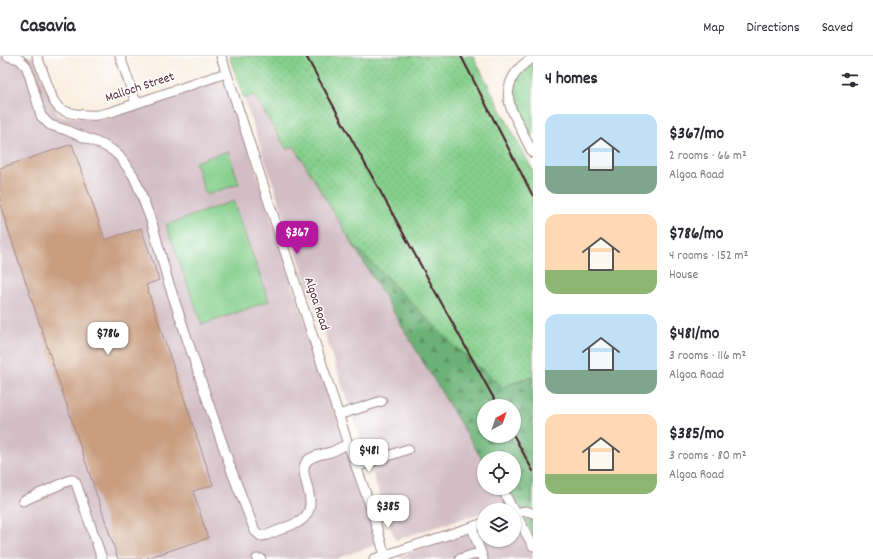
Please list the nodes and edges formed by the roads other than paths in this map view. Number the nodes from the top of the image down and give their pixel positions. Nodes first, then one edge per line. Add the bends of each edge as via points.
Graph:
1 (7, 56) edge
2 (37, 56) edge
3 (120, 56) edge
4 (221, 56) edge
5 (533, 58) edge
6 (226, 72) junction
7 (136, 103) junction
8 (533, 152) edge
9 (382, 400) dead end
10 (338, 415) junction
11 (348, 444) junction
12 (408, 449) dead end
13 (356, 467) junction
14 (23, 501) dead end
15 (521, 511) edge
16 (533, 513) edge
17 (477, 525) edge
18 (521, 525) edge
19 (472, 527) junction
20 (533, 546) edge
21 (482, 556) edge
22 (386, 557) edge
23 (102, 559) edge
24 (257, 559) edge
25 (260, 559) edge
26 (374, 559) edge
27 (460, 559) edge

1 - 11 street via 19,59 26,66 42,116 50,125 112,150 133,175 152,223 168,281 208,402 255,531 260,536 267,535 304,519 309,512 310,504 304,469 306,462
2 - 7 street, Malloch Street via 53,100 61,110 98,115
3 - 7 street
4 - 6 street, Algoa Road
5 - 8 street via 515,73 508,95 509,104
6 - 7 street, Malloch Street
6 - 10 street, Algoa Road
9 - 10 street
10 - 11 street, Algoa Road
11 - 13 street, Algoa Road
12 - 13 street
13 - 22 street, Algoa Road
14 - 23 street via 73,480
15 - 16 street
17 - 19 street
18 - 20 street
19 - 21 street
19 - 22 street
21 - 27 street
22 - 26 street
24 - 25 street

